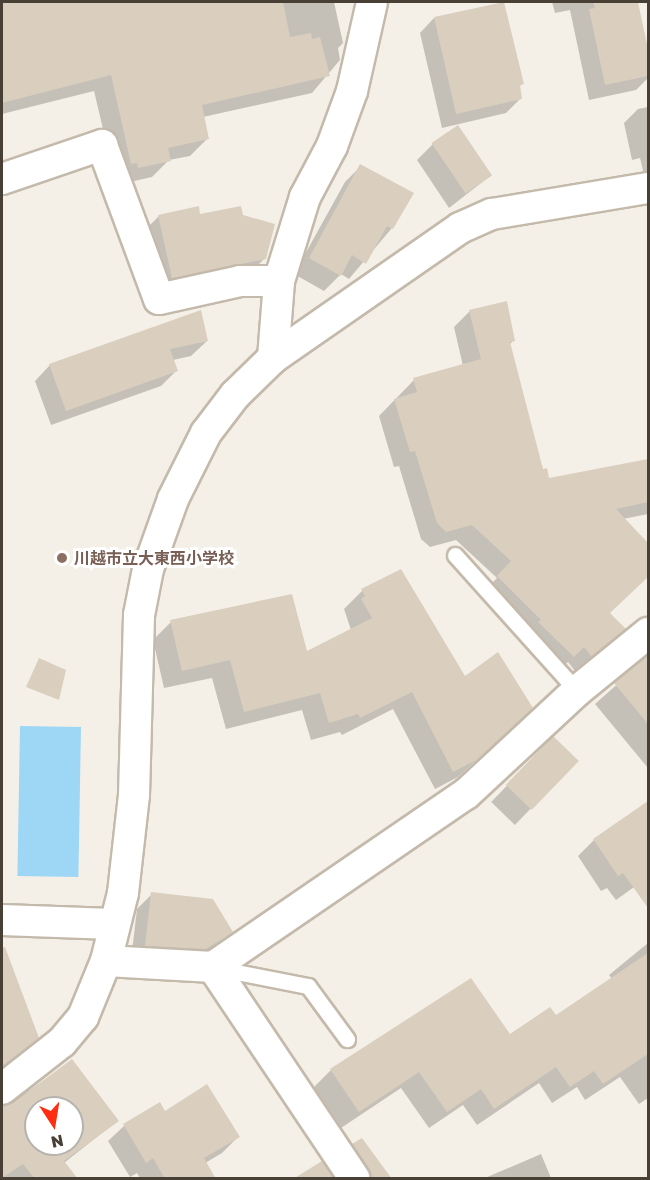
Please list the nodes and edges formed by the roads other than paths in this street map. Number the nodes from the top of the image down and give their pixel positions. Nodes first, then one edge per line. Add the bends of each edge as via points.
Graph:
1 (372, 2) edge
2 (2, 179) edge
3 (648, 188) edge
4 (279, 282) junction
5 (273, 358) junction
6 (455, 555) dead end
7 (648, 633) edge
8 (577, 691) junction
9 (2, 920) edge
10 (113, 924) junction
11 (106, 961) junction
12 (213, 967) junction
13 (347, 1039) dead end
14 (2, 1089) edge
15 (354, 1179) edge

1 - 4 street via 352,92 332,147 305,197
2 - 4 street via 102,145 159,299 240,281
3 - 5 street via 492,214 460,228
4 - 5 street
5 - 10 street via 235,395 207,433 173,499 147,569 140,615 134,795 123,893
6 - 8 lane
7 - 8 street
8 - 12 street via 466,794
9 - 10 street
10 - 11 street
11 - 12 street
11 - 14 street via 83,1017 62,1042
12 - 13 lane via 308,986
12 - 15 street

